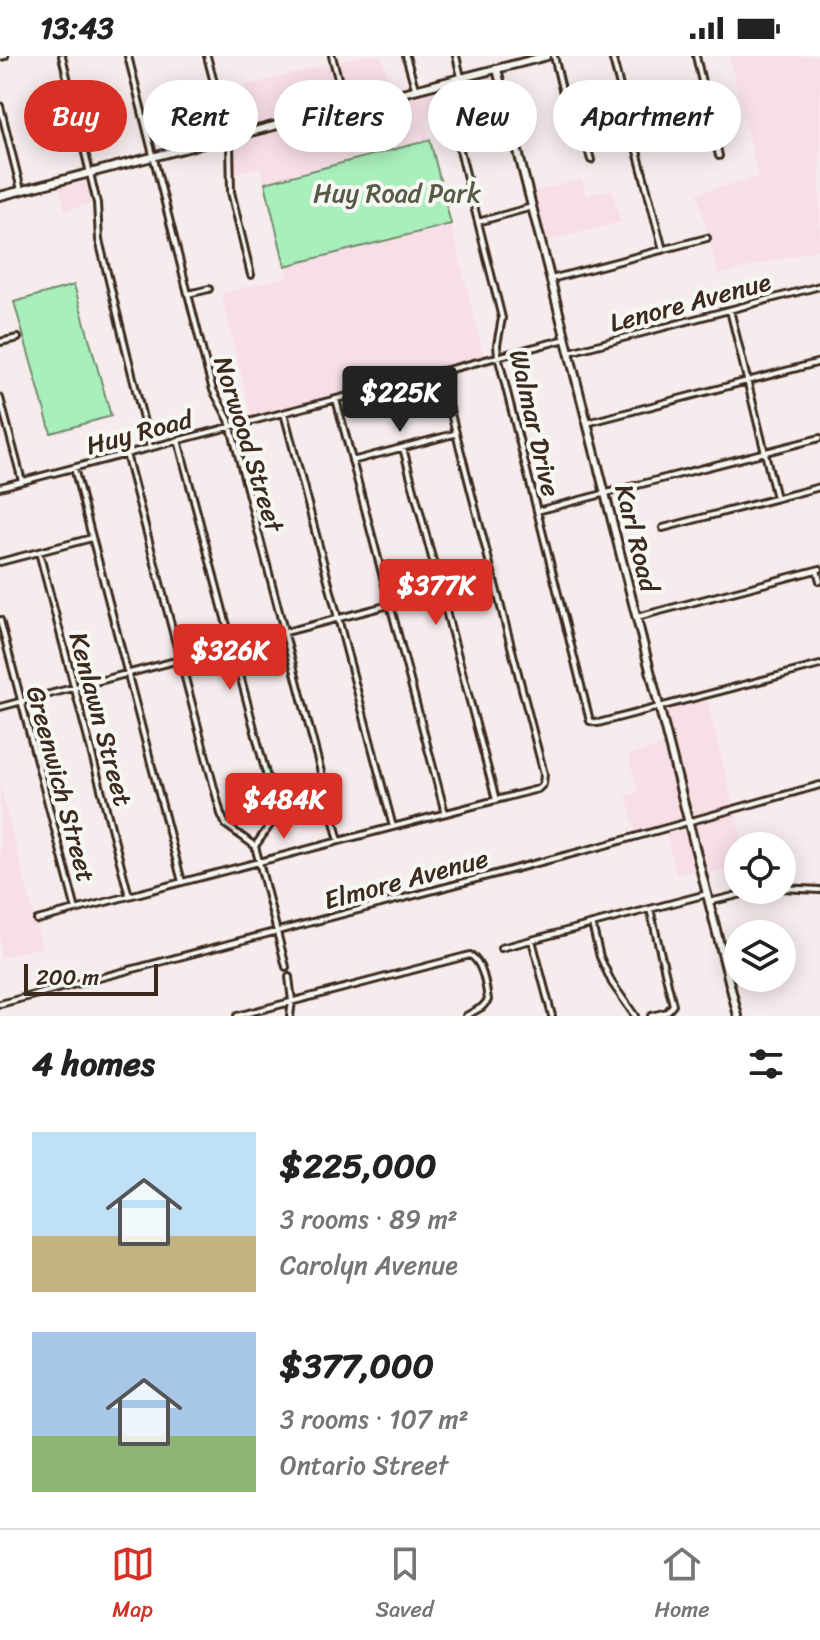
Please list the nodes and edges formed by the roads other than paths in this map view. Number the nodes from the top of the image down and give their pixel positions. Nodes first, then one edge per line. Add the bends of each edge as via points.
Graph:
1 (62, 56) edge
2 (128, 56) edge
3 (207, 56) edge
4 (332, 56) edge
5 (406, 56) edge
6 (456, 56) edge
7 (547, 56) edge
8 (554, 56) edge
9 (612, 56) edge
10 (696, 56) edge
11 (497, 69) junction
12 (461, 78) junction
13 (213, 80) edge
14 (338, 80) edge
15 (452, 80) edge
16 (428, 86) edge
17 (415, 90) junction
18 (412, 91) edge
19 (0, 106) edge
20 (170, 152) edge
21 (229, 152) edge
22 (460, 152) edge
23 (154, 156) junction
24 (719, 156) dead end
25 (591, 160) dead end
26 (91, 172) junction
27 (21, 190) junction
28 (0, 196) edge
29 (532, 207) junction
30 (478, 222) junction
31 (707, 238) dead end
32 (663, 250) junction
33 (251, 275) dead end
34 (551, 279) junction
35 (820, 286) edge
36 (209, 289) dead end
37 (188, 294) junction
38 (730, 310) junction
39 (18, 338) dead end
40 (566, 339) junction
41 (0, 342) edge
42 (570, 352) junction
43 (498, 356) junction
44 (820, 362) edge
45 (440, 371) junction
46 (746, 381) junction
47 (0, 398) edge
48 (336, 399) junction
49 (284, 413) junction
50 (2, 414) edge
51 (587, 423) junction
52 (231, 426) junction
53 (454, 434) junction
54 (820, 438) edge
55 (178, 440) junction
56 (150, 447) junction
57 (403, 448) junction
58 (764, 453) junction
59 (126, 454) junction
60 (352, 461) junction
61 (74, 468) junction
62 (22, 482) junction
63 (0, 487) edge
64 (820, 487) edge
65 (605, 494) junction
66 (776, 498) junction
67 (537, 511) junction
68 (663, 528) dead end
69 (92, 538) junction
70 (39, 552) junction
71 (0, 562) edge
72 (818, 569) edge
73 (492, 578) junction
74 (820, 581) edge
75 (441, 591) junction
76 (390, 605) junction
77 (636, 617) junction
78 (0, 620) edge
79 (338, 620) junction
80 (285, 632) junction
81 (232, 646) junction
82 (180, 660) junction
83 (820, 665) edge
84 (128, 674) junction
85 (74, 687) junction
86 (21, 701) junction
87 (0, 707) edge
88 (659, 708) junction
89 (820, 785) edge
90 (496, 800) junction
91 (445, 813) junction
92 (688, 823) junction
93 (393, 827) junction
94 (339, 841) junction
95 (255, 846) junction
96 (259, 862) junction
97 (182, 882) junction
98 (796, 889) edge
99 (820, 890) edge
100 (707, 894) junction
101 (129, 896) junction
102 (724, 898) edge
103 (709, 902) junction
104 (650, 909) junction
105 (76, 910) junction
106 (37, 920) dead end
107 (592, 924) junction
108 (276, 932) junction
109 (532, 940) junction
110 (501, 948) dead end
111 (286, 967) dead end
112 (289, 977) dead end
113 (292, 1001) junction
114 (0, 1004) edge
115 (237, 1016) edge
116 (290, 1016) edge
117 (466, 1016) edge
118 (552, 1016) edge
119 (635, 1016) edge
120 (651, 1016) edge
121 (738, 1016) edge

1 - 26 street
2 - 23 street, Norwood Street
3 - 13 street
4 - 14 street
5 - 17 street
6 - 12 street
7 - 11 main road
8 - 25 street via 568,114 583,132
9 - 32 street
10 - 24 street
11 - 12 main road
11 - 29 main road, Karl Road
12 - 15 main road
16 - 17 main road
17 - 18 main road
19 - 27 street
20 - 23 main road
21 - 33 street via 231,192
22 - 30 street, Walmar Drive
23 - 26 main road
23 - 37 street, Norwood Street
26 - 27 main road
26 - 56 street via 99,240
27 - 28 main road
29 - 30 street
29 - 34 main road, Karl Road
30 - 43 street, Walmar Drive via 502,318
31 - 32 street
32 - 34 street
34 - 40 main road, Karl Road
35 - 38 street, Lenore Avenue
36 - 37 street
37 - 52 street, Norwood Street via 210,381
38 - 42 street, Lenore Avenue
38 - 46 street
39 - 41 street
40 - 42 main road, Karl Road
40 - 43 street, Huy Road
42 - 51 main road, Karl Road
43 - 45 street, Huy Road
43 - 67 street, Walmar Drive
44 - 46 street
45 - 48 street, Huy Road
45 - 53 street
46 - 51 street
46 - 58 street
47 - 50 street
48 - 49 street, Huy Road
48 - 60 street
49 - 52 street, Huy Road
49 - 79 street
50 - 62 street
51 - 65 main road, Karl Road
52 - 55 street, Huy Road
52 - 80 street, Norwood Street
53 - 57 street
53 - 73 street
54 - 58 street
55 - 56 street, Huy Road
55 - 81 street
56 - 59 street, Huy Road
57 - 60 street
57 - 75 street
58 - 65 street
58 - 66 street
59 - 61 street, Huy Road
59 - 82 street
60 - 76 street
61 - 62 street, Huy Road
61 - 69 street
62 - 63 street, Huy Road
64 - 66 street
65 - 67 street
65 - 77 main road, Karl Road
66 - 68 street
67 - 88 street, Walmar Drive via 589,718 593,723
69 - 70 street
69 - 84 street
70 - 71 street
70 - 85 street, Kenlawn Street
72 - 74 street
72 - 77 street
73 - 75 street
73 - 90 street via 544,774 538,789
75 - 76 street
75 - 90 street
76 - 79 street
76 - 91 street
77 - 88 main road, Karl Road
78 - 86 street, Greenwich Street
79 - 80 street
79 - 93 street
80 - 81 street
80 - 94 street, Norwood Street
81 - 82 street
81 - 95 street via 275,810
82 - 84 street
82 - 95 street via 221,814 226,825
83 - 88 street
84 - 85 street
84 - 97 street
85 - 86 street
85 - 101 street, Kenlawn Street
86 - 87 street
86 - 105 street, Greenwich Street
88 - 92 main road, Karl Road
89 - 92 street, Elmore Avenue
90 - 91 street
91 - 93 street
92 - 100 main road, Karl Road
92 - 108 street, Elmore Avenue
93 - 94 street
94 - 96 street
95 - 96 street
96 - 97 street
96 - 108 street
97 - 101 street
98 - 99 street
100 - 103 main road, Karl Road
100 - 104 street
101 - 105 street
102 - 103 street
103 - 121 main road, Karl Road
104 - 107 street
104 - 120 street via 673,1005
105 - 106 street
107 - 109 street
107 - 119 street via 612,983
108 - 111 street
108 - 114 street, Elmore Avenue
109 - 110 street
109 - 118 street
112 - 113 street
113 - 115 street
113 - 116 street
113 - 117 street via 465,955 475,957 488,1000

